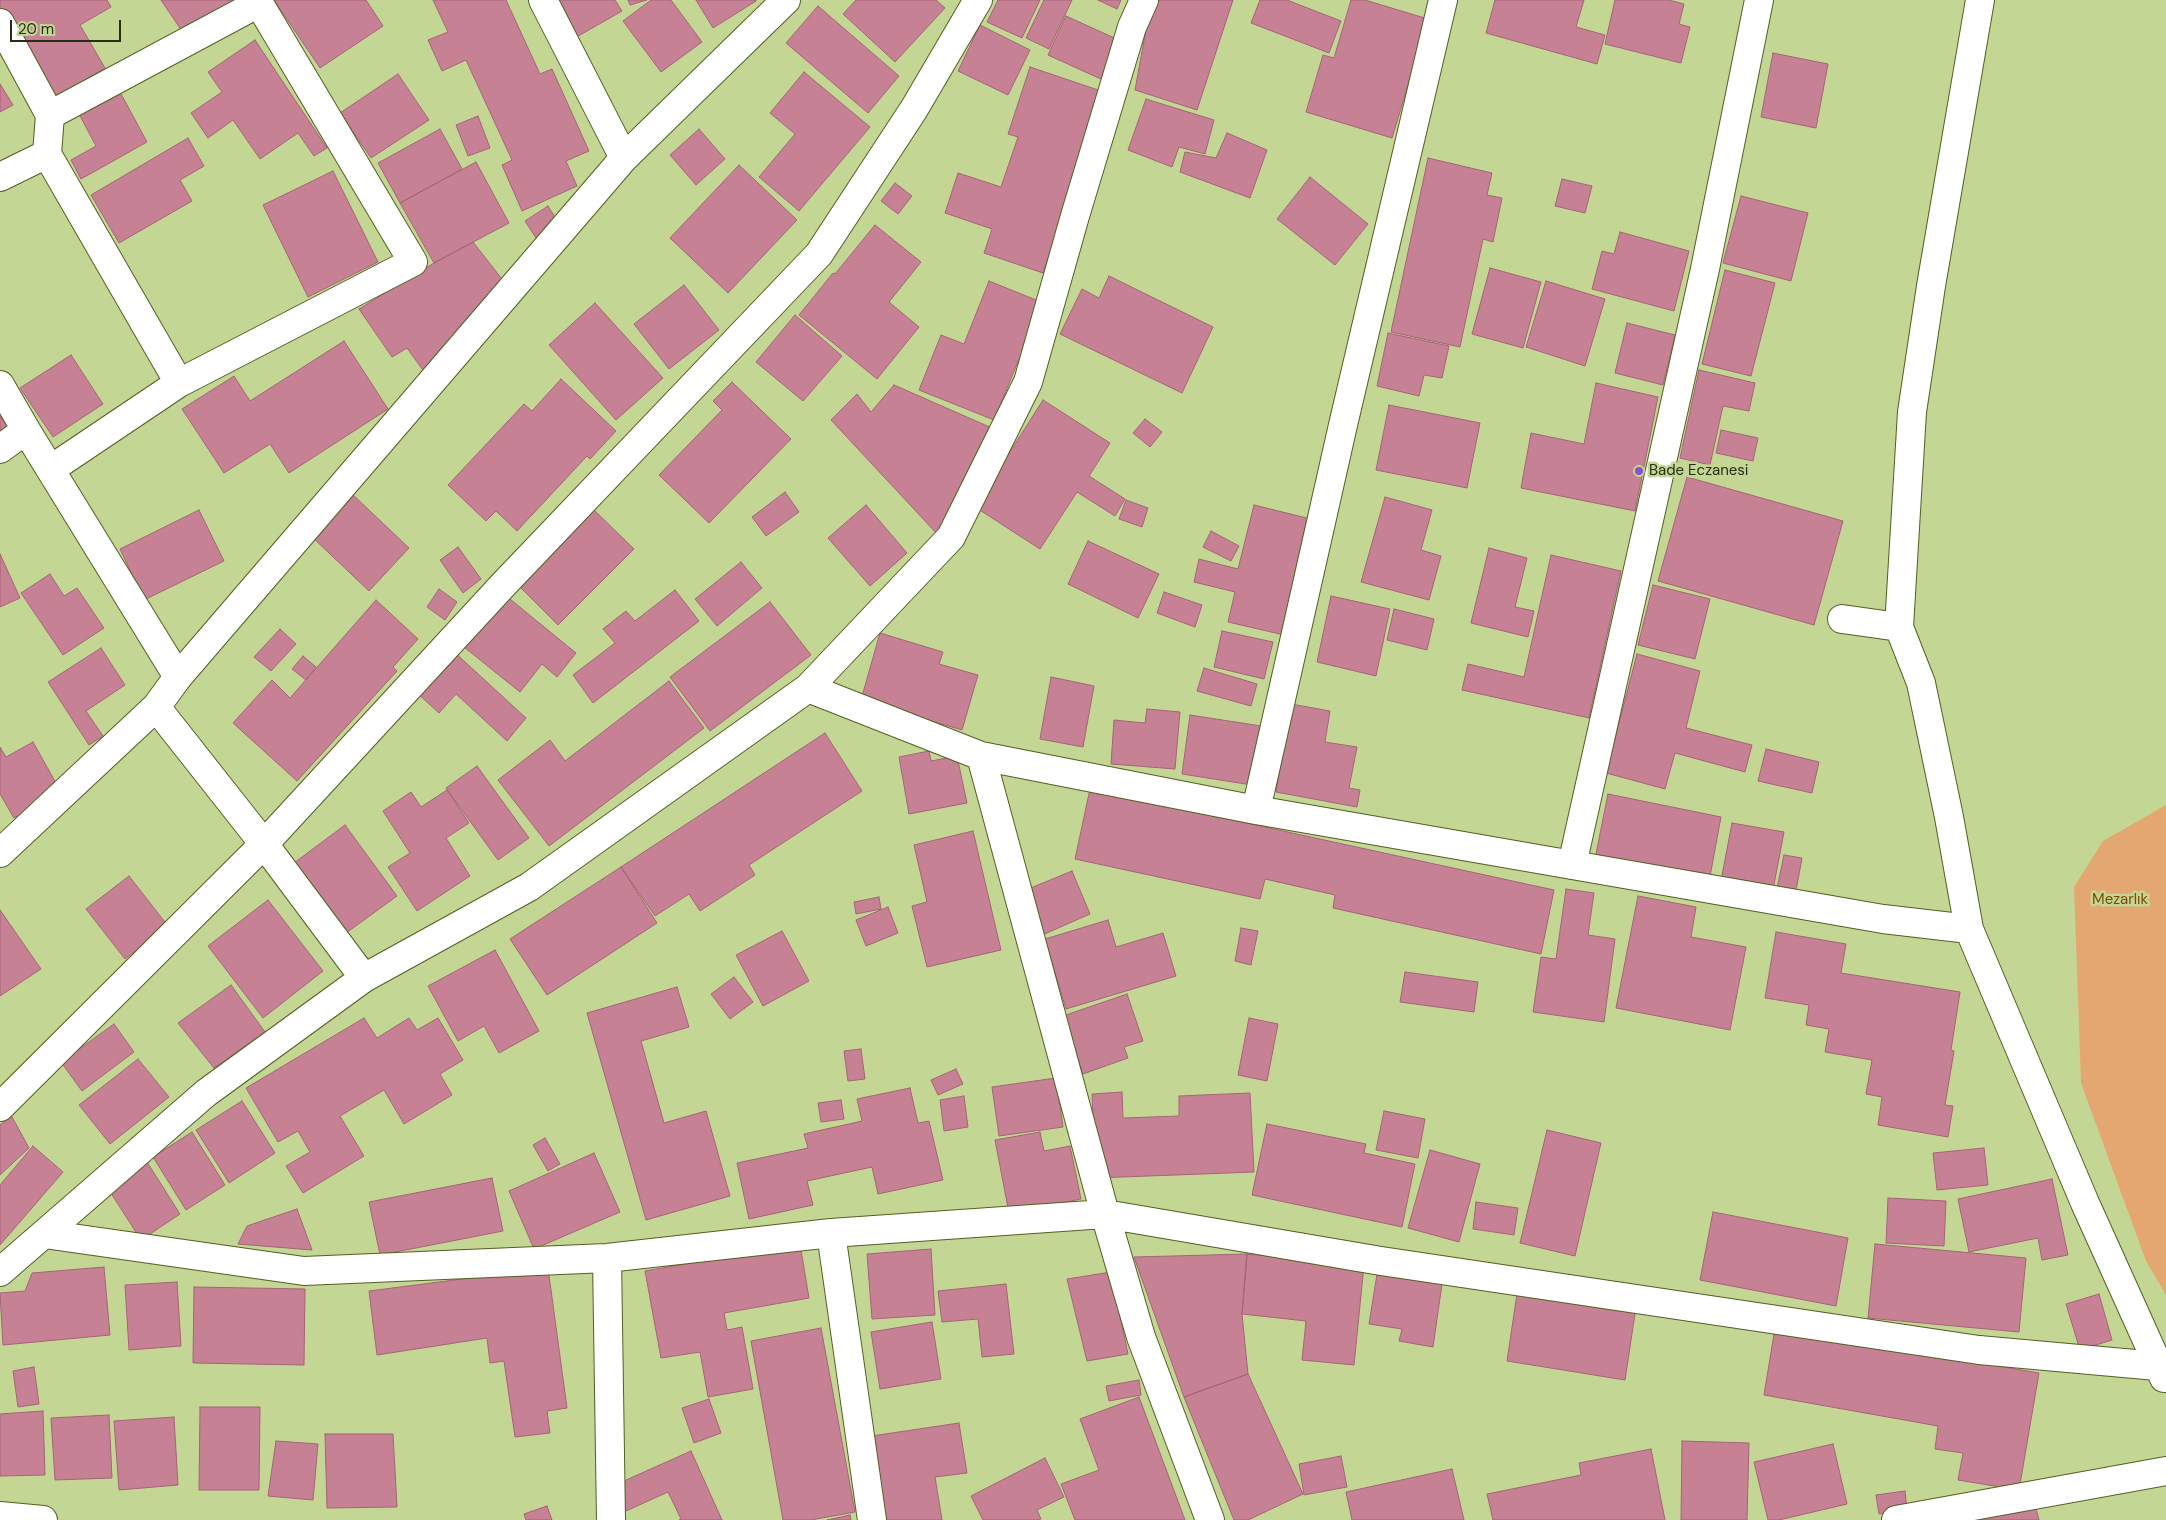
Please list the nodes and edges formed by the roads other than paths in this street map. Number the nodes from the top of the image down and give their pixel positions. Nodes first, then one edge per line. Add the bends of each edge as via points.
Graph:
1 (543, 0) edge
2 (978, 0) edge
3 (1144, 0) edge
4 (1443, 0) edge
5 (1759, 0) edge
6 (1980, 0) edge
7 (783, 1) edge
8 (258, 2) edge
9 (0, 24) edge
10 (50, 115) junction
11 (47, 154) junction
12 (624, 158) junction
13 (0, 176) edge
14 (179, 383) junction
15 (0, 385) edge
16 (26, 430) junction
17 (0, 449) edge
18 (51, 468) junction
19 (1842, 619) dead end
20 (1899, 627) junction
21 (178, 677) junction
22 (808, 688) junction
23 (156, 707) junction
24 (982, 756) junction
25 (1256, 810) junction
26 (264, 844) junction
27 (0, 853) edge
28 (1572, 865) junction
29 (1969, 929) junction
30 (364, 978) junction
31 (0, 1107) edge
32 (1105, 1214) junction
33 (831, 1233) junction
34 (44, 1234) junction
35 (607, 1258) junction
36 (0, 1272) edge
37 (2161, 1374) edge
38 (2166, 1471) edge
39 (0, 1516) edge
40 (43, 1520) edge
41 (611, 1520) edge
42 (872, 1520) edge
43 (1210, 1520) edge
44 (1896, 1520) edge

1 - 12 street
2 - 26 street via 914,109 819,254 503,585
3 - 22 street via 1132,28 1074,216 1028,382 951,538
4 - 25 street
5 - 28 street via 1705,269
6 - 20 street via 1930,286 1912,412
7 - 12 street
8 - 10 street
8 - 14 street via 413,262
9 - 10 street
10 - 11 street
11 - 13 street
11 - 14 street
12 - 21 street
14 - 18 street
15 - 16 street
16 - 17 street
16 - 18 street
18 - 21 street
19 - 20 street
20 - 29 street via 1921,683
21 - 23 street
22 - 24 street
22 - 30 street via 529,887
23 - 26 street
23 - 27 street
24 - 25 street
24 - 32 street
25 - 28 street
26 - 30 street
26 - 31 street
28 - 29 street via 1884,919
29 - 37 street
30 - 34 street via 206,1092
32 - 33 street
32 - 37 street via 1381,1260 1979,1350
32 - 43 street via 1141,1337
33 - 35 street
33 - 42 street
34 - 35 street via 304,1271
34 - 36 street
35 - 41 street
38 - 44 street
39 - 40 street

